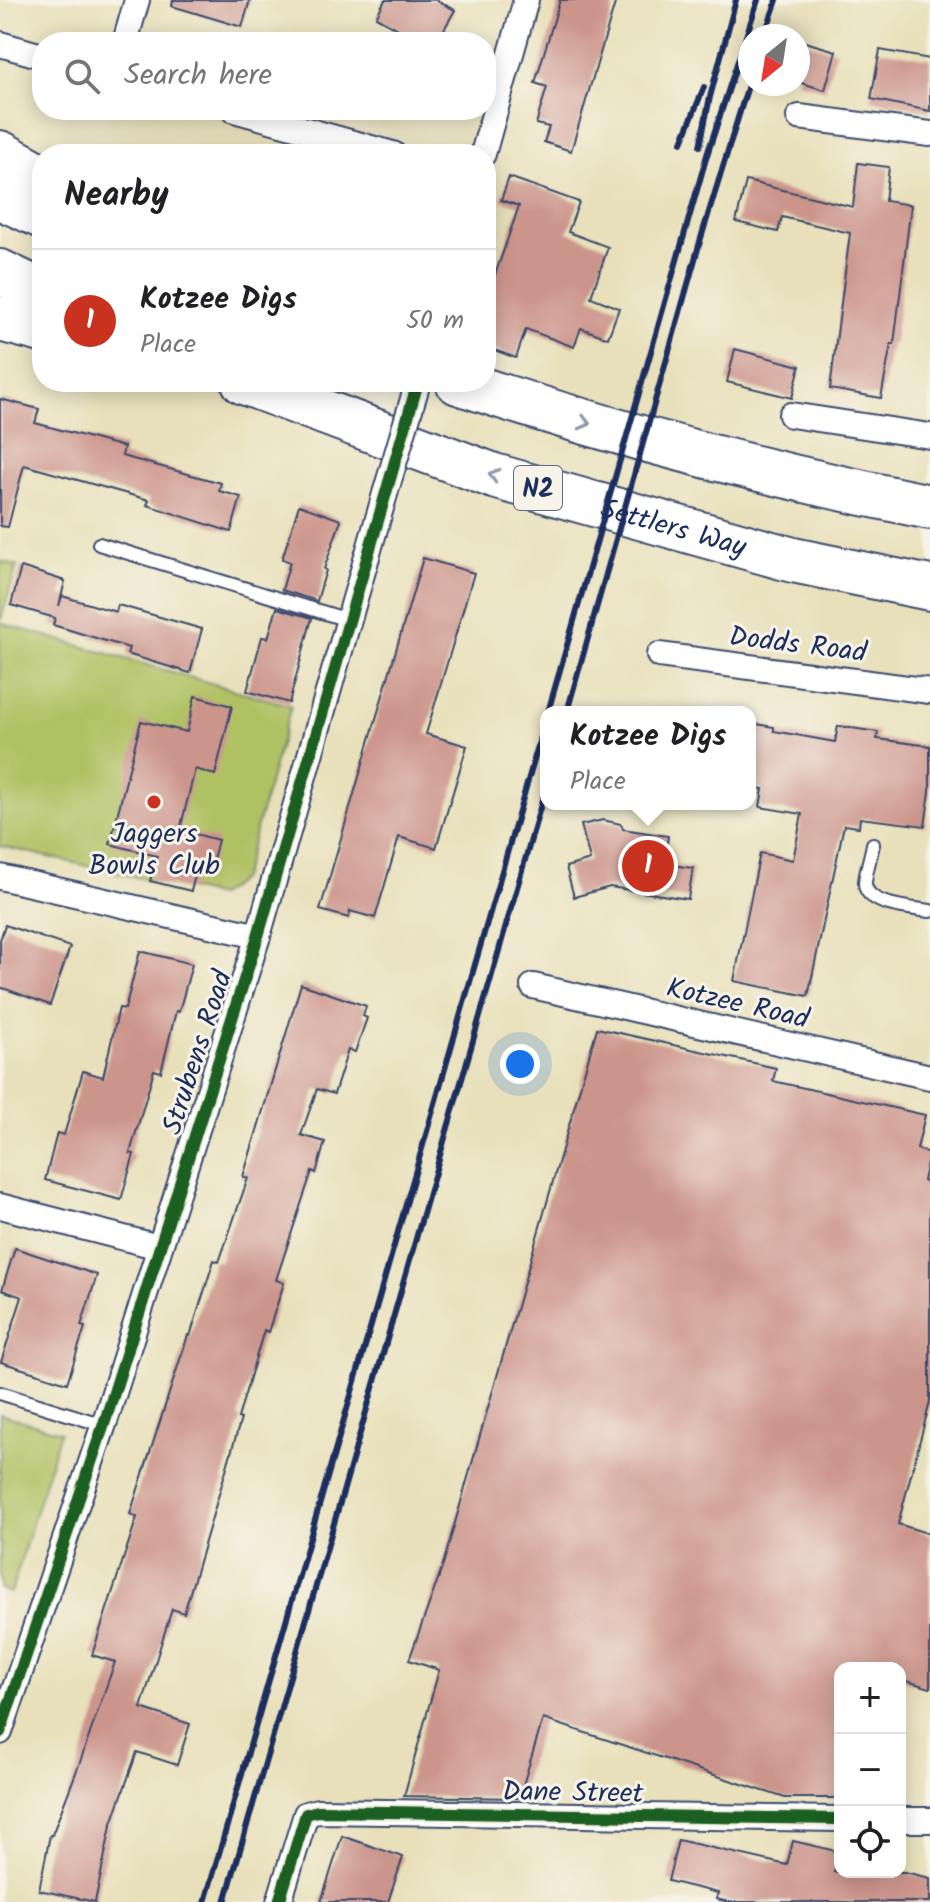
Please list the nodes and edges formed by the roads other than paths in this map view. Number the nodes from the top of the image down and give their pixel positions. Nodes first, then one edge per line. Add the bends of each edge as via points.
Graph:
1 (137, 0) edge
2 (526, 0) edge
3 (128, 32) edge
4 (0, 44) edge
5 (32, 53) edge
6 (496, 107) edge
7 (799, 117) dead end
8 (270, 120) edge
9 (492, 120) edge
10 (930, 134) edge
11 (357, 144) edge
12 (486, 144) edge
13 (0, 153) edge
14 (32, 171) edge
15 (0, 197) edge
16 (32, 211) edge
17 (0, 272) edge
18 (32, 287) edge
19 (0, 319) edge
20 (32, 327) edge
21 (271, 392) edge
22 (415, 392) edge
23 (488, 392) edge
24 (791, 415) dead end
25 (930, 436) edge
26 (809, 483) junction
27 (930, 489) edge
28 (930, 507) edge
29 (99, 544) dead end
30 (839, 570) junction
31 (930, 588) edge
32 (930, 606) edge
33 (348, 620) junction
34 (659, 655) dead end
35 (930, 691) edge
36 (873, 844) dead end
37 (0, 877) edge
38 (930, 911) edge
39 (258, 936) junction
40 (533, 986) dead end
41 (930, 1077) edge
42 (0, 1206) edge
43 (159, 1247) junction
44 (0, 1393) edge
45 (103, 1425) junction
46 (0, 1732) edge
47 (834, 1819) edge
48 (906, 1820) edge
49 (930, 1820) edge
50 (279, 1902) edge

1 - 3 street
2 - 6 street
4 - 5 street
7 - 10 street
8 - 11 street
9 - 12 street
13 - 14 highway
15 - 16 highway
17 - 18 highway
19 - 20 highway
30 -> 21 highway, Settlers Way / N2 via 494,476
22 - 33 street, Strubens Road, bridge
23 -> 26 highway via 568,419
24 - 25 street
26 - 27 highway
26 - 28 highway
29 - 33 lane
30 - 31 highway, Settlers Way / N2
30 - 32 highway
33 - 39 street, Strubens Road
34 - 35 street, Dodds Road
36 - 38 lane via 867,893 874,900
37 - 39 street
39 - 43 street, Strubens Road
40 - 41 street, Kotzee Road
42 - 43 street
43 - 45 street, Strubens Road
44 - 45 lane
45 - 46 street, Strubens Road
47 - 50 street, Dane Street via 313,1806 299,1830
48 - 49 street

